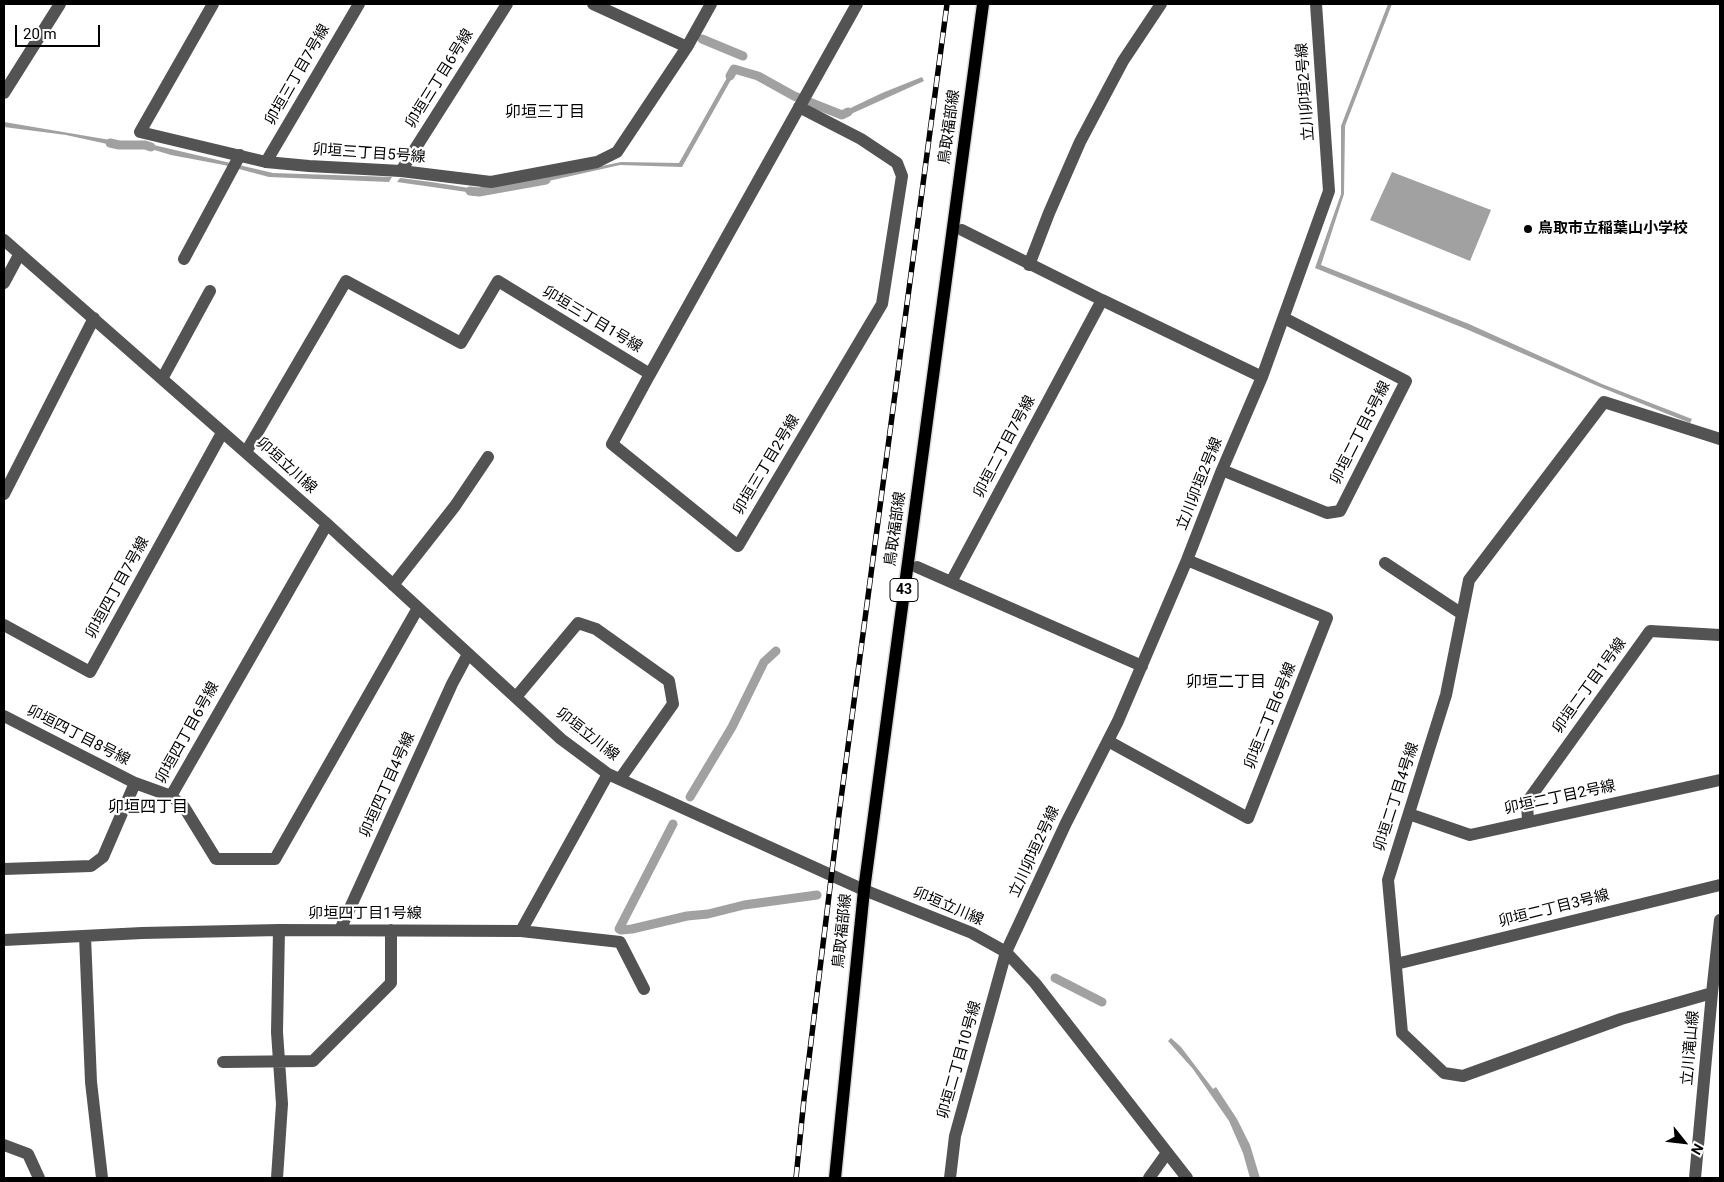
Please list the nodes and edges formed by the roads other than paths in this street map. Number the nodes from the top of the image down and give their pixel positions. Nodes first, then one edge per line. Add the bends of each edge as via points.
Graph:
1 (60, 4) edge
2 (213, 4) edge
3 (359, 4) edge
4 (507, 4) edge
5 (593, 4) edge
6 (711, 4) edge
7 (857, 4) edge
8 (983, 4) edge
9 (1161, 4) edge
10 (1316, 4) edge
11 (687, 47) junction
12 (4, 93) edge
13 (799, 107) junction
14 (240, 155) junction
15 (266, 162) junction
16 (401, 171) junction
17 (962, 230) dead end
18 (4, 240) edge
19 (19, 255) junction
20 (184, 259) dead end
21 (1029, 264) junction
22 (4, 283) edge
23 (210, 291) dead end
24 (1102, 300) junction
25 (94, 318) junction
26 (1284, 318) junction
27 (650, 374) junction
28 (1262, 377) junction
29 (162, 378) junction
30 (222, 433) junction
31 (1720, 439) edge
32 (246, 452) junction
33 (488, 458) dead end
34 (1222, 470) junction
35 (4, 494) edge
36 (327, 524) junction
37 (1187, 560) junction
38 (1385, 563) dead end
39 (917, 567) dead end
40 (951, 582) junction
41 (393, 585) junction
42 (418, 608) junction
43 (1462, 614) junction
44 (4, 625) edge
45 (1720, 635) edge
46 (468, 654) junction
47 (1142, 666) junction
48 (516, 697) junction
49 (4, 716) edge
50 (1108, 741) junction
51 (608, 774) junction
52 (620, 779) junction
53 (1720, 780) edge
54 (136, 783) junction
55 (171, 796) junction
56 (1409, 814) junction
57 (1528, 821) junction
58 (4, 869) edge
59 (1720, 885) edge
60 (864, 890) junction
61 (1720, 920) edge
62 (278, 930) junction
63 (340, 930) junction
64 (391, 930) junction
65 (521, 931) junction
66 (84, 936) junction
67 (4, 940) edge
68 (1006, 952) junction
69 (1396, 964) junction
70 (644, 989) dead end
71 (1712, 994) junction
72 (279, 1060) junction
73 (223, 1062) dead end
74 (4, 1145) edge
75 (1167, 1154) junction
76 (39, 1178) edge
77 (102, 1178) edge
78 (277, 1178) edge
79 (835, 1178) edge
80 (950, 1178) edge
81 (1149, 1178) edge
82 (1187, 1178) edge
83 (1695, 1178) edge

1 - 12 street
2 - 14 street, 卯垣三丁目5号線 via 140,132
3 - 15 street, 卯垣三丁目7号線
4 - 16 street, 卯垣三丁目6号線
5 - 11 street
6 - 11 street, 卯垣三丁目5号線
7 - 13 street, 卯垣三丁目1号線
8 - 60 main road, 鳥取福部線 / 43
9 - 21 street via 1123,61 1080,142
10 - 26 street, 立川卯垣2号線 via 1329,191
11 - 16 street, 卯垣三丁目5号線 via 617,152 597,162 491,182
13 - 27 street, 卯垣三丁目1号線
13 - 27 street, 卯垣三丁目2号線 via 861,139 897,163 902,176 882,304 738,546 612,444
14 - 15 street, 卯垣三丁目5号線
14 - 20 street
15 - 16 street, 卯垣三丁目5号線
17 - 21 street
18 - 19 street, 卯垣立川線
19 - 22 street
19 - 25 street, 卯垣立川線
21 - 24 street
23 - 29 street
24 - 28 street
24 - 40 street, 卯垣二丁目7号線
25 - 29 street, 卯垣立川線
25 - 35 street
26 - 28 street, 立川卯垣2号線
26 - 34 street, 卯垣二丁目5号線 via 1406,381 1340,510 1327,513
27 - 32 street, 卯垣三丁目1号線 via 498,281 461,343 346,281
28 - 34 street, 立川卯垣2号線
29 - 30 street, 卯垣立川線
30 - 32 street, 卯垣立川線
30 - 44 street, 卯垣四丁目7号線 via 90,672
31 - 43 street, 卯垣二丁目4号線 via 1604,402 1469,580
32 - 36 street, 卯垣立川線
33 - 41 street
34 - 37 street, 立川卯垣2号線
36 - 41 street, 卯垣立川線
36 - 55 street, 卯垣四丁目6号線
37 - 47 street, 立川卯垣2号線
37 - 50 street, 卯垣二丁目6号線 via 1327,618 1248,818
38 - 43 street
39 - 40 street
40 - 47 street
41 - 42 street, 卯垣立川線
42 - 46 street, 卯垣立川線
42 - 55 street, 卯垣四丁目6号線 via 275,859 216,859 184,807
43 - 56 street, 卯垣二丁目4号線 via 1446,696
45 - 57 street, 卯垣二丁目1号線 via 1650,631 1527,802
46 - 48 street, 卯垣立川線
46 - 63 street, 卯垣四丁目4号線
47 - 50 street, 立川卯垣2号線
48 - 51 street, 卯垣立川線 via 562,739
48 - 52 street via 578,623 596,628 669,682 673,704
49 - 54 street, 卯垣四丁目8号線
50 - 68 street, 立川卯垣2号線
51 - 52 street, 卯垣立川線
51 - 65 street
52 - 60 street, 卯垣立川線
53 - 57 street, 卯垣二丁目2号線
54 - 55 street
54 - 58 street, 卯垣四丁目8号線 via 103,857 92,866
56 - 57 street, 卯垣二丁目2号線 via 1470,835
56 - 69 street, 卯垣二丁目4号線 via 1388,880
59 - 69 street, 卯垣二丁目3号線
60 - 68 street, 卯垣立川線 via 972,933
60 - 79 main road, 鳥取福部線 / 43
61 - 71 street, 立川滝山線
62 - 63 street, 卯垣四丁目1号線
62 - 66 street, 卯垣四丁目1号線
62 - 72 street
63 - 64 street, 卯垣四丁目1号線
64 - 65 street, 卯垣四丁目1号線
64 - 72 street via 391,982 313,1061
65 - 70 street, 卯垣四丁目1号線 via 620,942
66 - 67 street, 卯垣四丁目1号線
66 - 77 street via 90,1082
68 - 75 street, 卯垣立川線 via 1035,983
68 - 80 street, 卯垣二丁目10号線 via 955,1136
69 - 71 street, 卯垣二丁目4号線 via 1402,1034 1444,1073 1463,1076 1621,1019
71 - 83 street, 立川滝山線
72 - 73 street
72 - 78 street via 282,1104
74 - 76 street via 28,1154
75 - 81 street
75 - 82 street, 卯垣立川線

